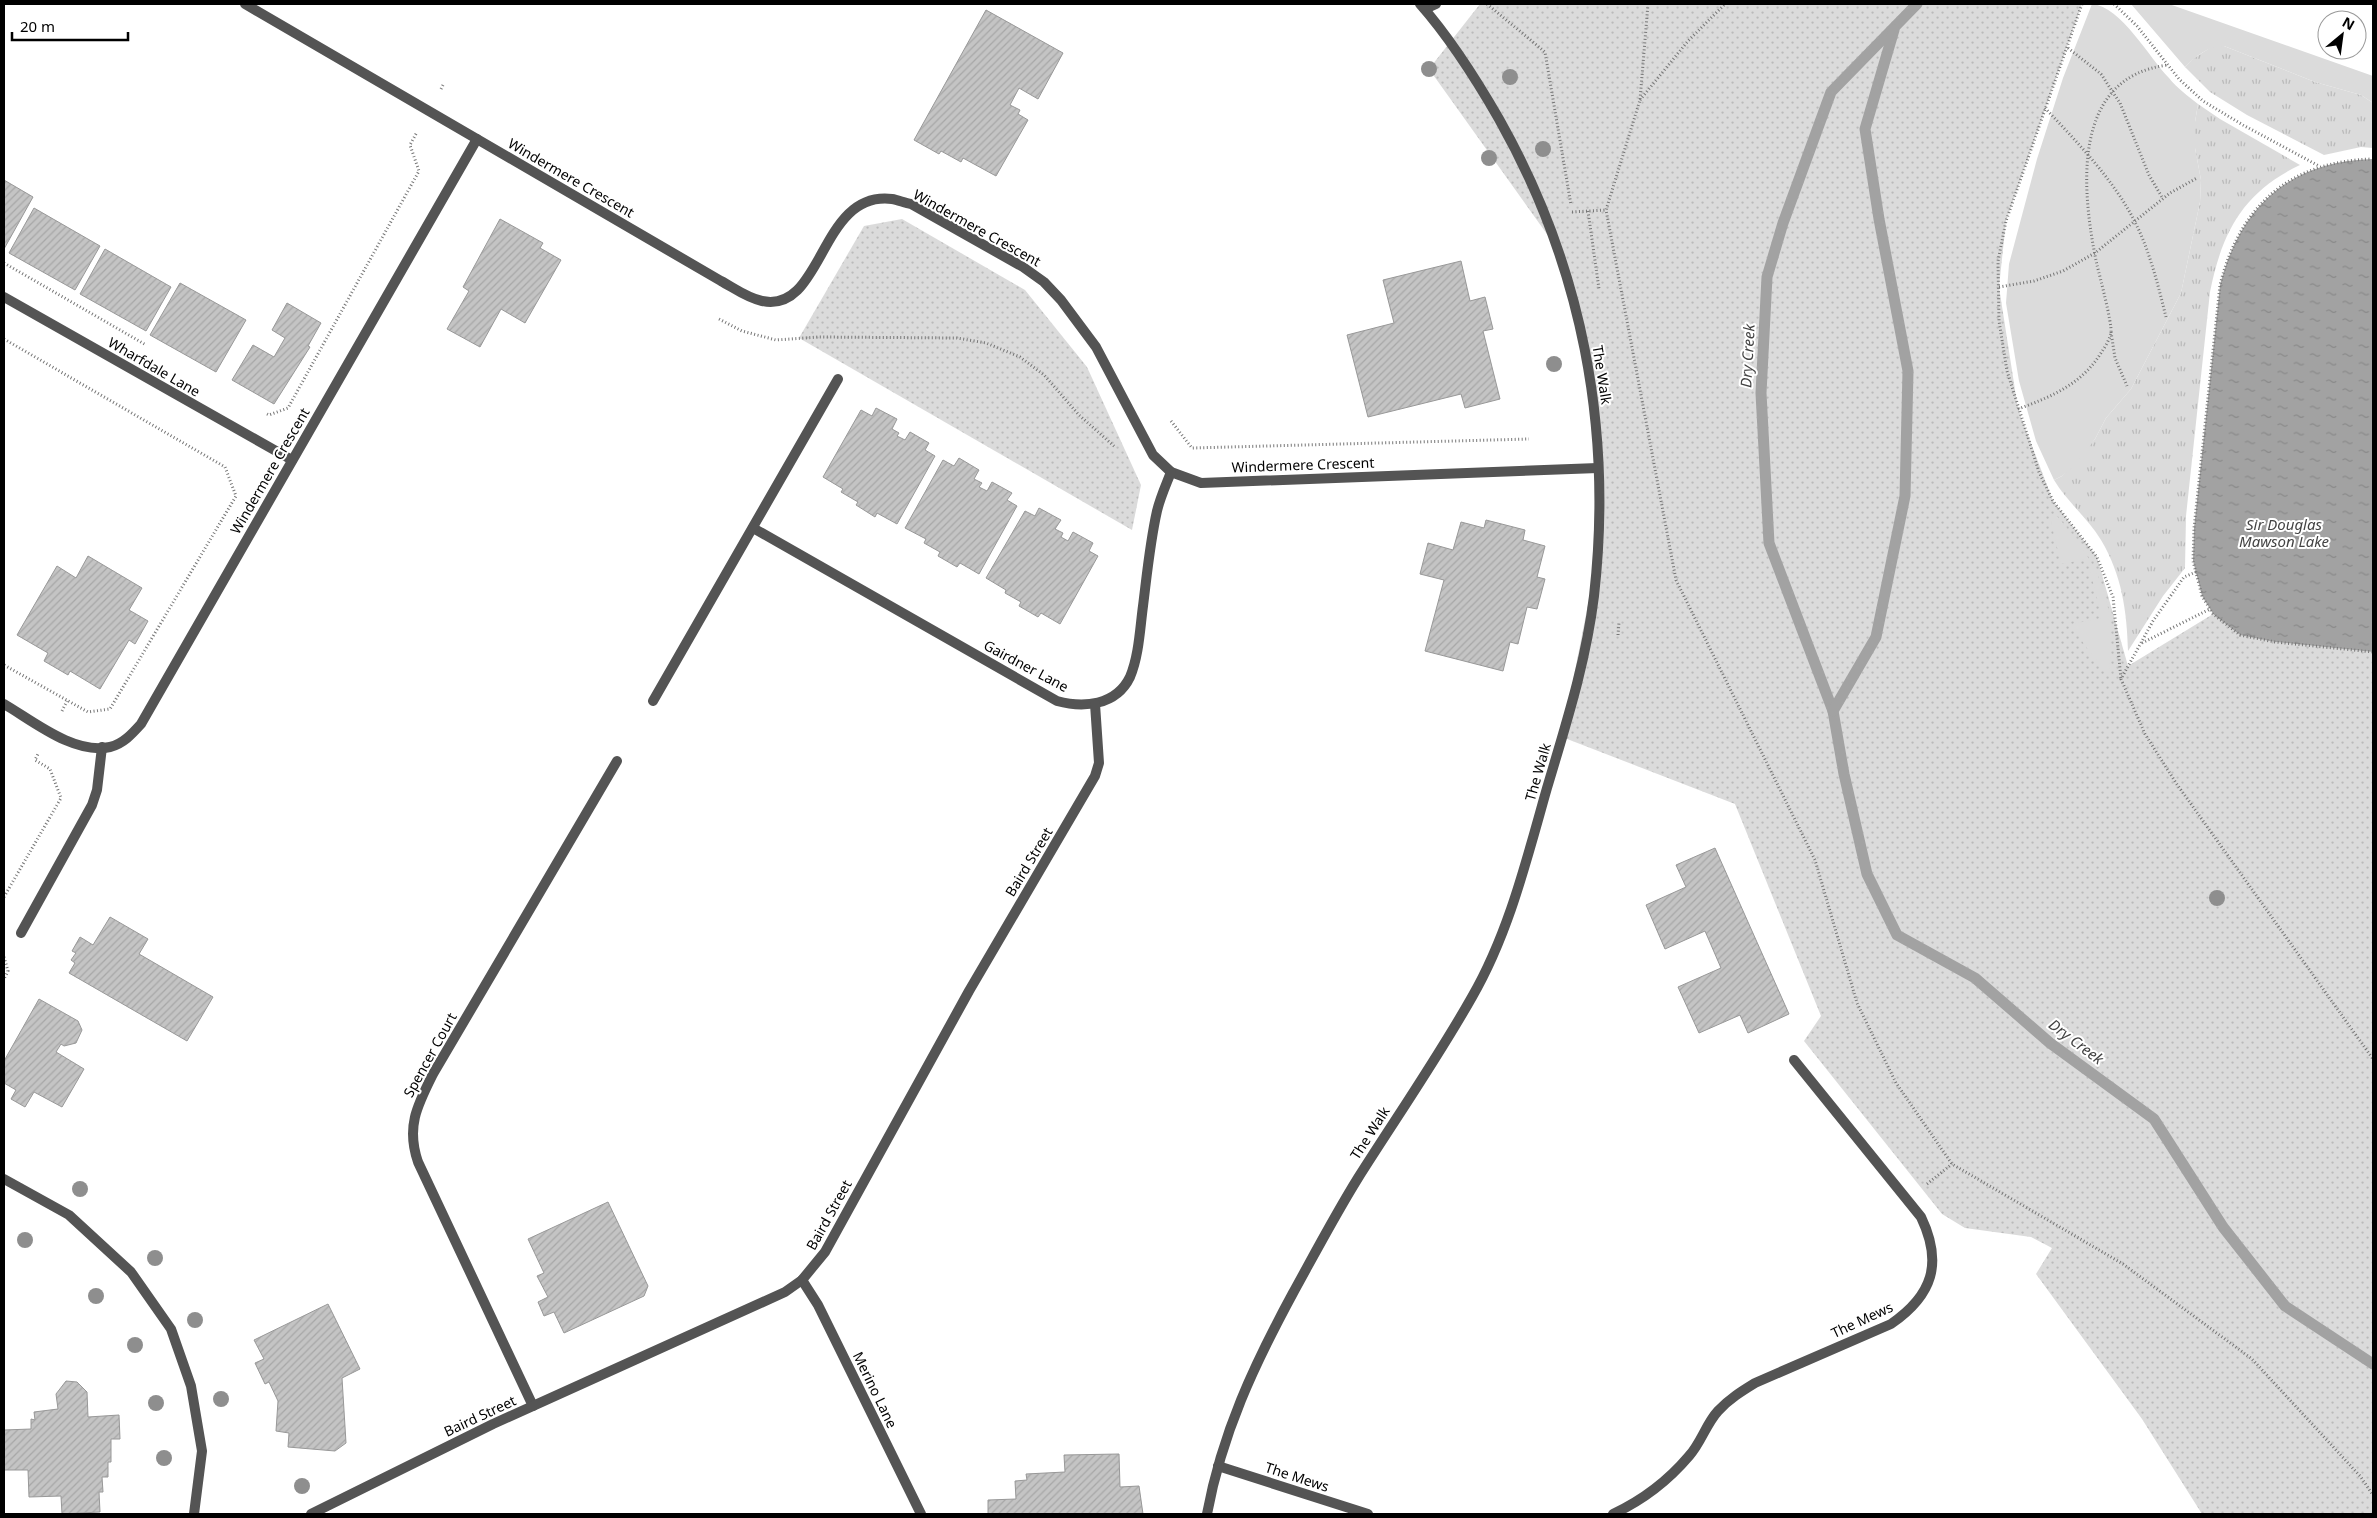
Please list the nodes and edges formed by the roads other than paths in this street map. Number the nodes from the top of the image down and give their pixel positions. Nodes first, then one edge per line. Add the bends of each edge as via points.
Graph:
1 (245, 4) edge
2 (1436, 4) edge
3 (1423, 7) edge
4 (477, 139) junction
5 (4, 297) edge
6 (838, 379) dead end
7 (292, 460) junction
8 (1598, 468) junction
9 (1171, 472) junction
10 (753, 528) junction
11 (653, 701) dead end
12 (4, 704) edge
13 (1095, 704) junction
14 (102, 747) junction
15 (617, 761) dead end
16 (21, 933) dead end
17 (1794, 1060) dead end
18 (4, 1179) edge
19 (802, 1280) junction
20 (533, 1406) junction
21 (1218, 1466) junction
22 (194, 1514) edge
23 (310, 1514) edge
24 (921, 1514) edge
25 (1207, 1514) edge
26 (1368, 1514) edge
27 (1613, 1514) edge

1 - 4 street, Windermere Crescent
2 - 3 street
3 - 8 street, The Walk via 1475,77 1525,165 1560,251 1590,377 1598,438
4 - 7 street, Windermere Crescent
4 - 9 street, Windermere Crescent via 721,281 763,301 782,300 798,292 849,212 871,200 892,199 911,204 1044,282 1096,347 1153,455
5 - 7 street, Wharfdale Lane
6 - 10 street
7 - 14 street, Windermere Crescent via 141,724 128,738 111,747
8 - 9 street, Windermere Crescent via 1201,483
8 - 21 street, The Walk via 1598,556 1586,645 1527,858 1496,950 1445,1043 1355,1182 1271,1335 1247,1382 1226,1434
9 - 13 street, Gairdner Lane via 1157,509 1130,677 1113,696
10 - 11 street
10 - 13 street, Gairdner Lane via 1056,701 1076,706
12 - 14 street, Windermere Crescent via 68,741 93,749
13 - 19 street, Baird Street via 1099,763 1095,776 969,991 825,1252
14 - 16 street via 92,805
15 - 20 street, Spencer Court via 433,1074 415,1110 412,1125 418,1162
17 - 27 street, The Mews via 1921,1217 1930,1237 1933,1267 1924,1293 1908,1312 1891,1324 1755,1382 1737,1394 1718,1412 1690,1455 1664,1483 1639,1502
18 - 22 street via 76,1221 131,1272 170,1329 191,1386 202,1451
19 - 20 street, Baird Street via 785,1292
19 - 24 street, Merino Lane via 818,1305
20 - 23 street, Baird Street
21 - 25 street, The Walk
21 - 26 street, The Mews

